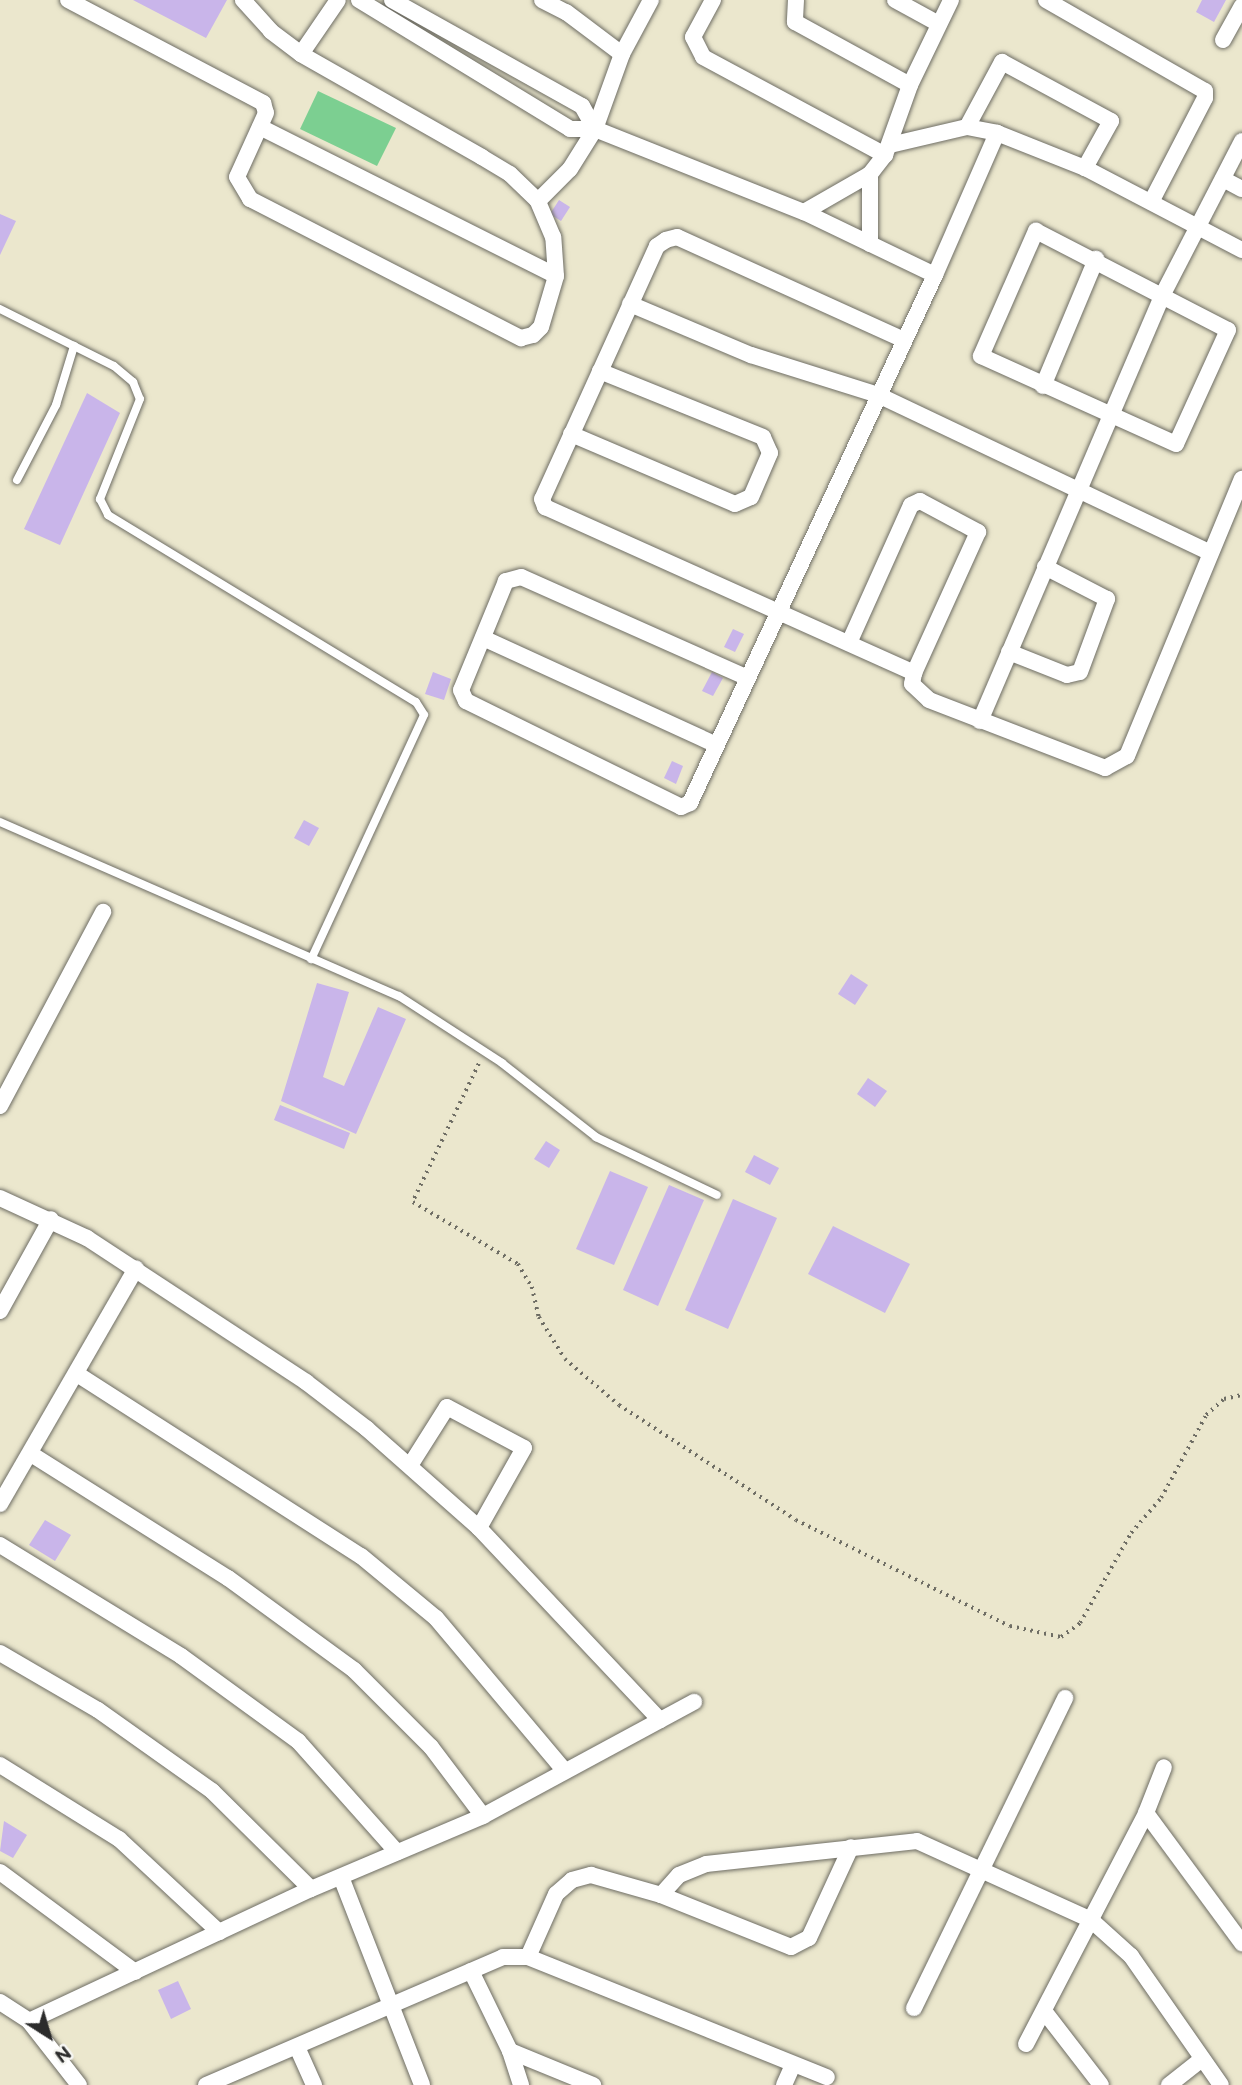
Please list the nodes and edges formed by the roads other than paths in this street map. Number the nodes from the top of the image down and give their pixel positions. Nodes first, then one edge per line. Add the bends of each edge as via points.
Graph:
1 (243, 0) edge
2 (338, 0) edge
3 (359, 0) edge
4 (391, 0) edge
5 (542, 0) edge
6 (650, 0) edge
7 (713, 0) edge
8 (796, 0) edge
9 (895, 0) edge
10 (951, 0) edge
11 (1046, 0) edge
12 (79, 2) edge
13 (570, 6) edge
14 (1242, 6) edge
15 (939, 24) junction
16 (1223, 40) dead end
17 (467, 41) junction
18 (302, 54) junction
19 (622, 54) junction
20 (457, 60) junction
21 (909, 85) junction
22 (260, 127) junction
23 (967, 127) junction
24 (595, 129) junction
25 (996, 133) junction
26 (1242, 141) edge
27 (888, 150) junction
28 (1085, 168) junction
29 (870, 174) junction
30 (1223, 179) junction
31 (1242, 189) edge
32 (538, 201) junction
33 (1151, 202) junction
34 (804, 212) junction
35 (1199, 227) junction
36 (870, 244) junction
37 (1242, 250) edge
38 (1096, 259) junction
39 (935, 275) junction
40 (556, 276) junction
41 (1163, 295) junction
42 (630, 304) junction
43 (0, 309) edge
44 (904, 340) junction
45 (74, 346) junction
46 (600, 371) junction
47 (1044, 386) junction
48 (878, 395) junction
49 (1110, 417) junction
50 (571, 434) junction
51 (1242, 479) edge
52 (17, 480) dead end
53 (1078, 490) junction
54 (1210, 553) junction
55 (1045, 567) junction
56 (779, 611) junction
57 (483, 638) junction
58 (849, 643) junction
59 (1009, 652) junction
60 (914, 673) junction
61 (748, 678) junction
62 (980, 721) junction
63 (717, 745) junction
64 (0, 822) edge
65 (103, 912) dead end
66 (311, 959) junction
67 (0, 1106) edge
68 (717, 1195) dead end
69 (0, 1198) edge
70 (51, 1219) junction
71 (136, 1268) junction
72 (0, 1311) edge
73 (77, 1374) junction
74 (31, 1454) junction
75 (411, 1464) junction
76 (0, 1504) edge
77 (479, 1528) junction
78 (0, 1545) edge
79 (0, 1653) edge
80 (1065, 1698) dead end
81 (694, 1702) dead end
82 (660, 1720) junction
83 (0, 1765) edge
84 (1164, 1767) dead end
85 (565, 1771) junction
86 (1146, 1813) junction
87 (483, 1816) junction
88 (851, 1847) junction
89 (397, 1852) junction
90 (980, 1871) junction
91 (0, 1872) edge
92 (341, 1877) junction
93 (311, 1889) junction
94 (661, 1895) junction
95 (1091, 1920) junction
96 (219, 1932) junction
97 (1242, 1943) edge
98 (527, 1957) junction
99 (471, 1971) junction
100 (135, 1972) junction
101 (0, 2002) edge
102 (393, 2005) junction
103 (914, 2008) dead end
104 (1044, 2011) junction
105 (29, 2021) junction
106 (1026, 2044) dead end
107 (297, 2047) junction
108 (510, 2051) junction
109 (1202, 2059) junction
110 (793, 2065) junction
111 (827, 2077) dead end
112 (209, 2084) edge
113 (79, 2085) edge
114 (314, 2085) edge
115 (422, 2085) edge
116 (521, 2085) edge
117 (593, 2085) edge
118 (784, 2085) edge
119 (1101, 2085) edge
120 (1169, 2085) edge
121 (1221, 2085) edge

1 - 18 street via 271,31
2 - 18 street
3 - 20 street
4 - 17 street
5 - 13 street
6 - 19 street
7 - 27 street via 693,37 703,57
8 - 21 street via 795,22
9 - 15 street
10 - 15 street
11 - 33 street via 1205,91
12 - 22 street via 263,103 266,113
13 - 19 street
14 - 16 street
15 - 21 street
17 - 20 street
17 - 24 street via 582,106
18 - 32 street via 492,163
19 - 24 street
20 - 24 street via 570,129
21 - 27 street
22 - 40 street
22 - 40 street via 237,177 250,199 521,338 541,327
23 - 25 street
23 - 27 street
23 - 28 street via 1002,62 1111,121
24 - 32 street via 570,169
24 - 34 street
25 - 28 street
25 - 39 street
26 - 30 street
27 - 29 street
28 - 33 street
29 - 34 street
29 - 36 street
30 - 31 street
30 - 35 street
32 - 40 street via 554,237
33 - 35 street
34 - 36 street
35 - 37 street
35 - 41 street
36 - 39 street
38 - 41 street
38 - 47 street
38 - 47 street via 1036,231 980,349 986,359
39 - 44 street
41 - 49 street
41 - 49 street via 1224,327 1228,334 1176,444
42 - 44 street via 657,246 677,237
42 - 46 street
42 - 48 street via 751,355
43 - 45 lane
44 - 48 street
45 - 52 lane via 57,405
45 - 66 lane via 114,366 133,382 140,399 100,499 108,515 416,702 424,715
46 - 50 street
46 - 50 street via 763,437 770,453 751,497 735,505
47 - 49 street
48 - 53 street
48 - 56 street
49 - 53 street
50 - 56 street via 542,499 549,511
51 - 54 street
53 - 54 street
53 - 55 street
54 - 62 street via 1127,756 1119,764 1105,768
55 - 59 street
55 - 59 street via 1107,599 1080,672 1067,675
56 - 58 street
56 - 61 street
57 - 61 street via 506,581 521,577
57 - 63 street
57 - 63 street via 461,690 466,701 681,807 690,803
58 - 60 street
58 - 60 street via 911,505 920,501 978,532
59 - 62 street
60 - 62 street via 912,684 918,693
61 - 63 street
64 - 66 lane
65 - 67 street
66 - 68 lane via 399,996 485,1052 596,1137
69 - 70 street
70 - 71 street
70 - 72 street
71 - 73 street
71 - 75 street via 306,1382
73 - 74 street
73 - 85 street via 361,1556 436,1618
74 - 76 street
74 - 87 street via 228,1578 354,1670 431,1747
75 - 77 street
75 - 77 street via 447,1407 524,1448
77 - 82 street
78 - 89 street via 181,1656 298,1741
79 - 93 street via 98,1710 212,1791
80 - 90 street
81 - 82 street
82 - 85 street
83 - 96 street via 119,1839
84 - 86 street
85 - 87 street
86 - 95 street
86 - 97 street
87 - 89 street
88 - 90 street via 917,1841
88 - 94 street via 706,1864 679,1875
88 - 94 street via 809,1938 791,1947
89 - 92 street
90 - 95 street
90 - 103 street
91 - 100 street
92 - 93 street
92 - 102 street
93 - 96 street
94 - 98 street via 591,1875 572,1880 556,1894
95 - 104 street
95 - 109 street via 1131,1956
96 - 100 street
98 - 99 street via 503,1957
98 - 110 street
99 - 102 street
99 - 108 street
100 - 105 street
101 - 105 street
102 - 107 street
102 - 115 street
104 - 106 street
104 - 119 street
105 - 113 street
107 - 112 street
107 - 114 street
108 - 116 street
108 - 117 street
109 - 120 street
109 - 121 street
110 - 111 street
110 - 118 street

